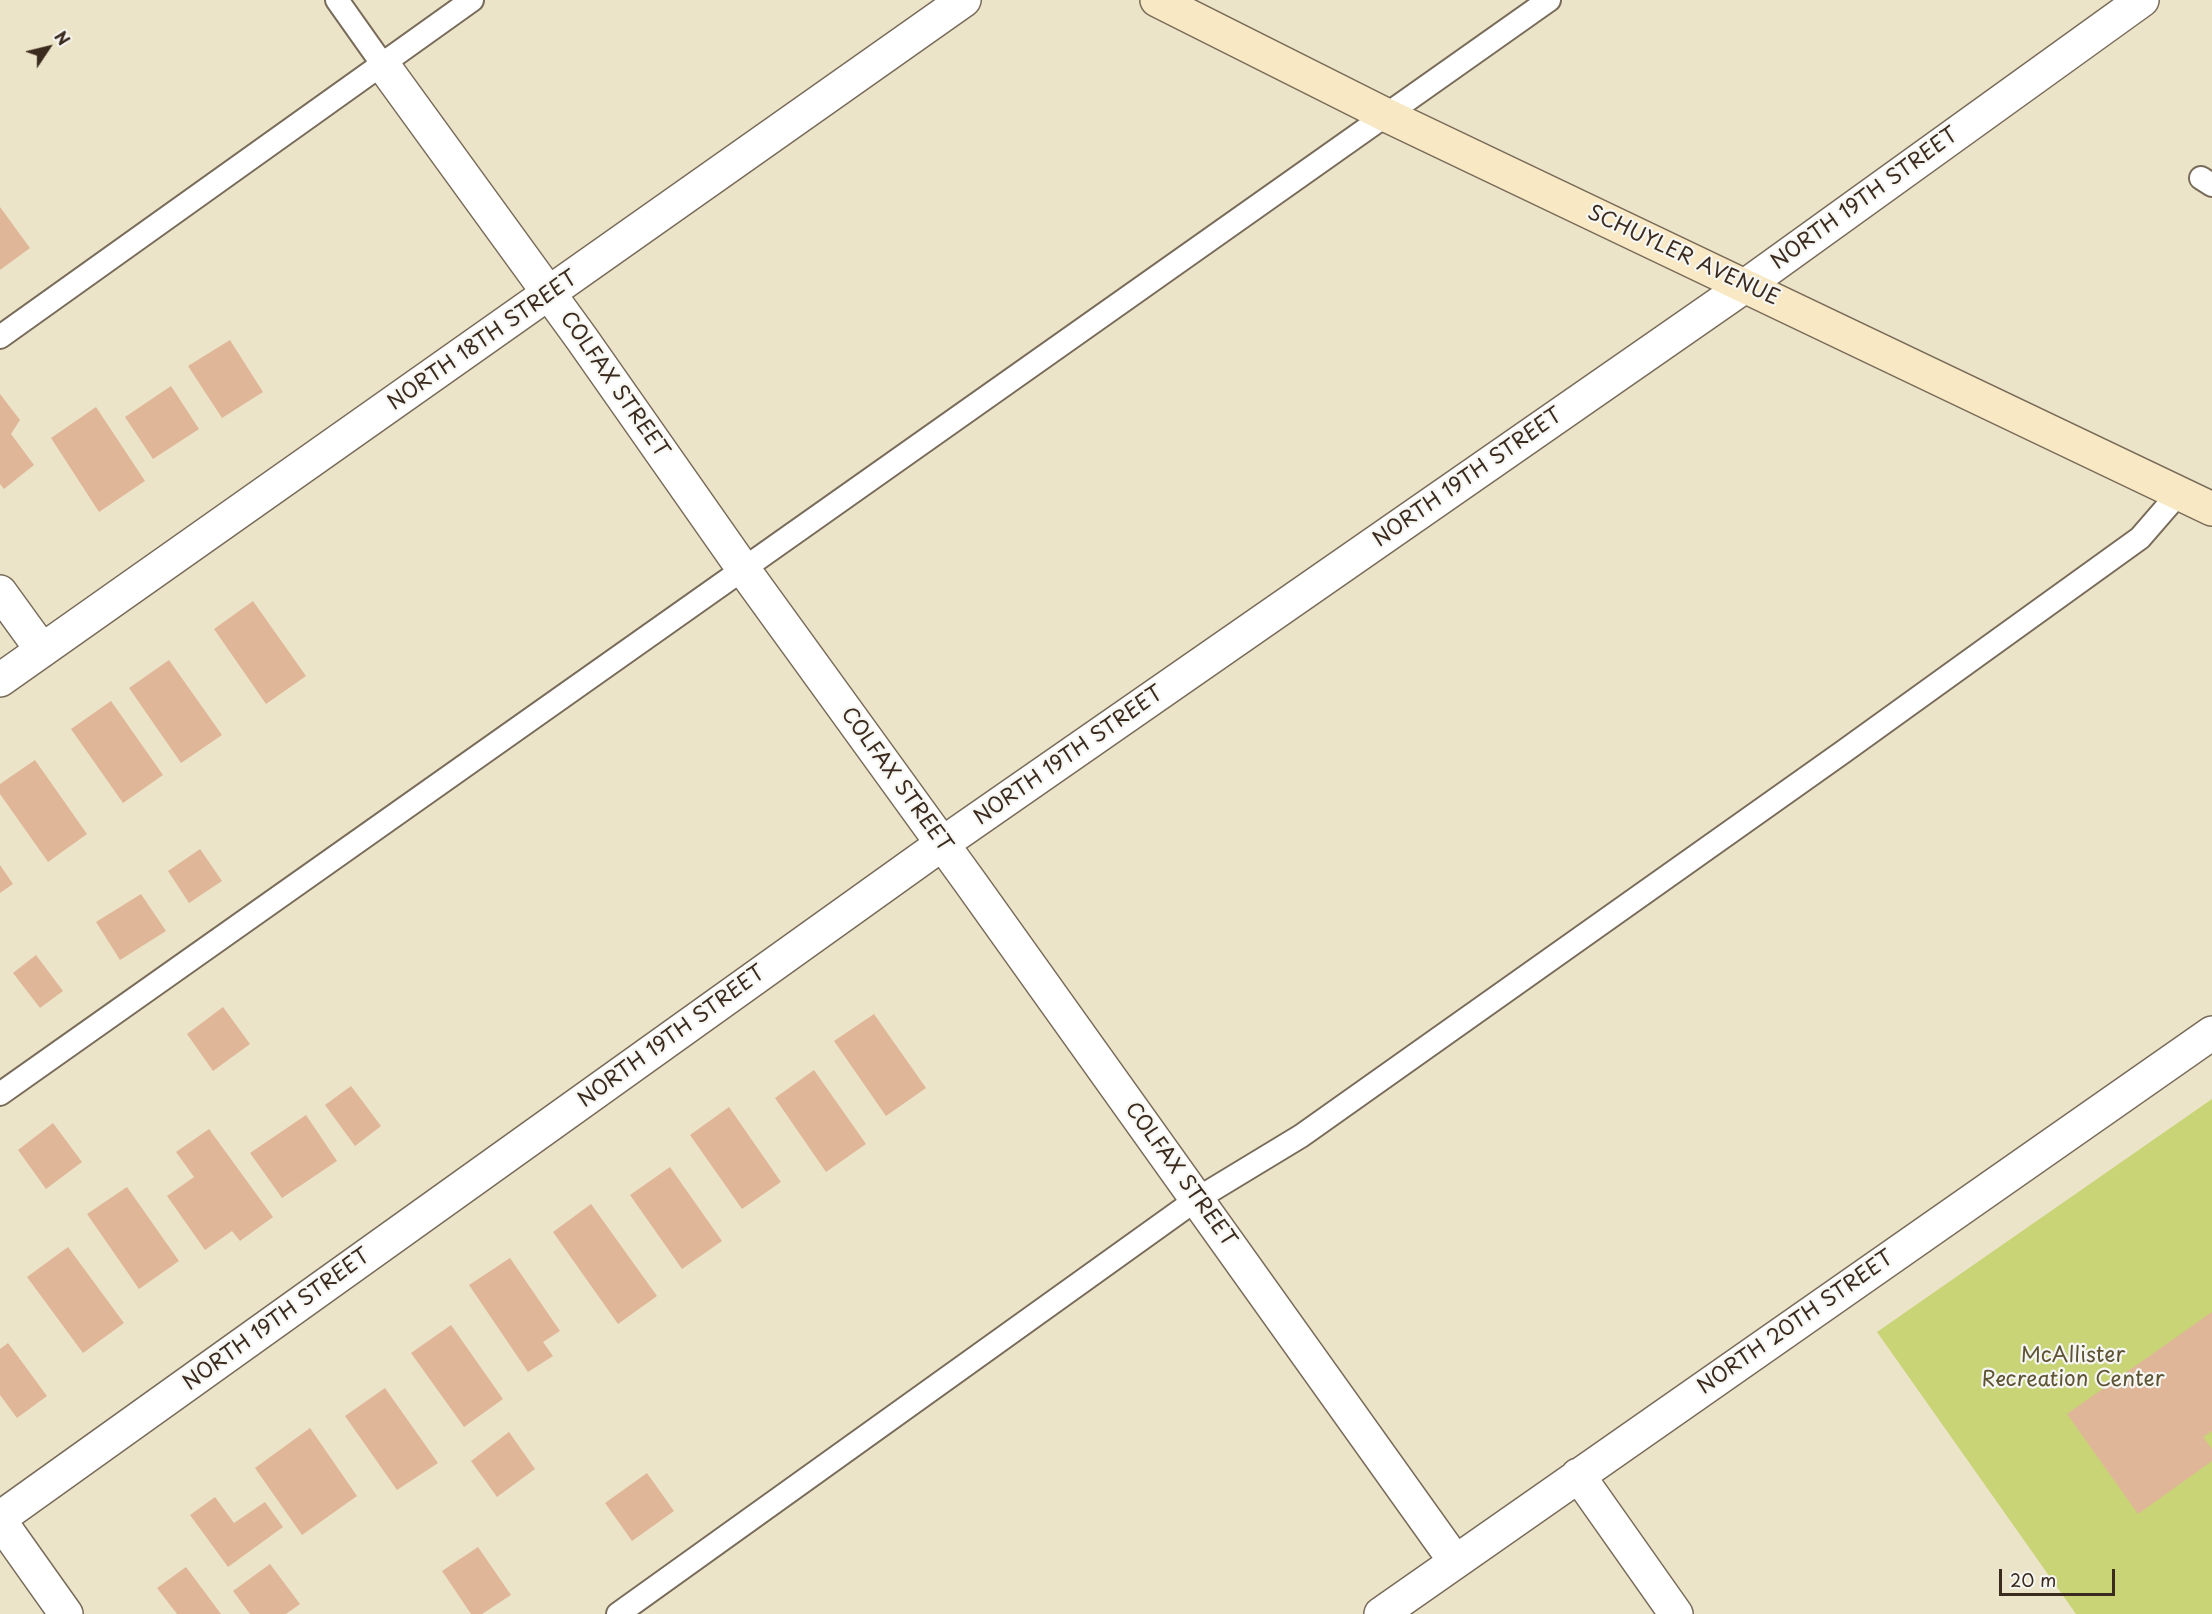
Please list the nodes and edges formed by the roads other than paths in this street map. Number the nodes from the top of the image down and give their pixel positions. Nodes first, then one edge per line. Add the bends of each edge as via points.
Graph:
1 (337, 0) edge
2 (472, 0) edge
3 (964, 0) edge
4 (1156, 0) edge
5 (1549, 0) edge
6 (2142, 0) edge
7 (383, 64) junction
8 (1386, 115) junction
9 (1745, 286) junction
10 (550, 294) junction
11 (0, 337) edge
12 (2179, 493) junction
13 (2212, 509) edge
14 (744, 570) junction
15 (0, 592) edge
16 (42, 650) junction
17 (0, 680) edge
18 (942, 844) junction
19 (2212, 1033) edge
20 (0, 1094) edge
21 (1197, 1199) junction
22 (1578, 1475) junction
23 (0, 1520) edge
24 (1455, 1561) junction
25 (66, 1614) edge
26 (618, 1614) edge
27 (1381, 1614) edge
28 (1676, 1614) edge

1 - 7 lane, COLFAX STREET
2 - 7 lane
3 - 10 street, NORTH 18TH STREET
4 - 8 main road, SCHUYLER AVENUE
5 - 8 lane
6 - 9 street, NORTH 19TH STREET
7 - 10 street, COLFAX STREET
7 - 11 lane
8 - 9 main road, SCHUYLER AVENUE
8 - 14 lane
9 - 12 main road, SCHUYLER AVENUE
9 - 18 street, NORTH 19TH STREET
10 - 14 street, COLFAX STREET
10 - 16 street, NORTH 18TH STREET
12 - 13 main road, SCHUYLER AVENUE
12 - 21 lane via 2140,538 1301,1136
14 - 18 street, COLFAX STREET
14 - 20 lane
15 - 16 street
16 - 17 street, NORTH 18TH STREET
18 - 21 street, COLFAX STREET
18 - 23 street, NORTH 19TH STREET
19 - 22 street, NORTH 20TH STREET
21 - 24 street, COLFAX STREET
21 - 26 lane
22 - 24 street, NORTH 20TH STREET
22 - 28 street
23 - 25 street
24 - 27 street, NORTH 20TH STREET

